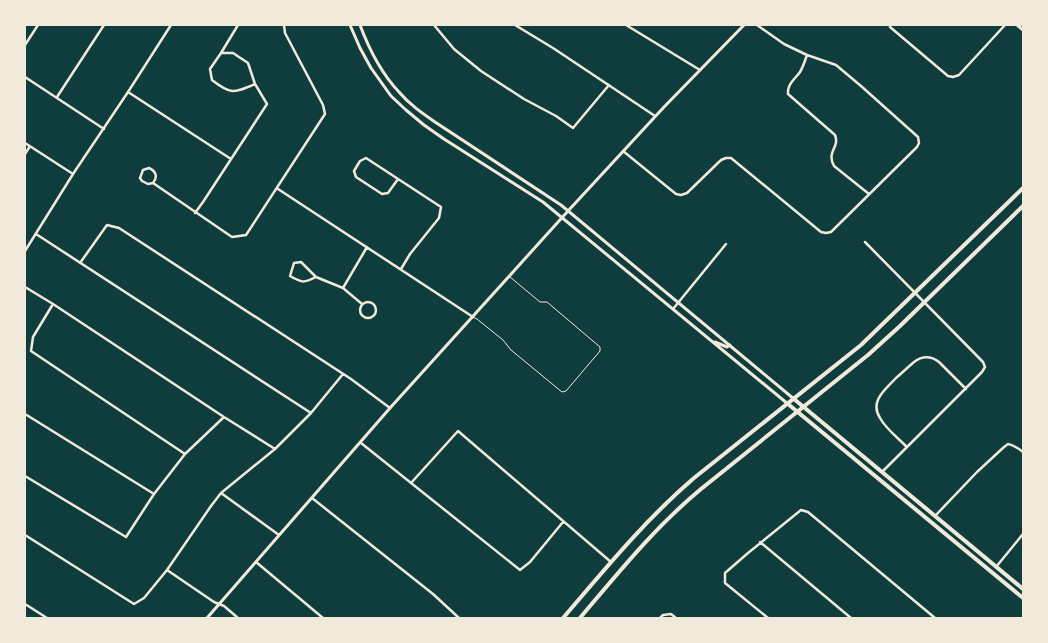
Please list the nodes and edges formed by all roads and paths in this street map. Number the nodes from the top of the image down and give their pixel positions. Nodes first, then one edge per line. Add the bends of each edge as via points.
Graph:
1 (38, 25) edge
2 (104, 25) edge
3 (171, 25) edge
4 (238, 25) edge
5 (284, 25) edge
6 (350, 25) edge
7 (360, 25) edge
8 (434, 25) edge
9 (515, 25) edge
10 (626, 25) edge
11 (744, 25) edge
12 (757, 25) edge
13 (890, 25) edge
14 (1005, 25) edge
15 (1016, 25) edge
16 (632, 26) edge
17 (1023, 30) edge
18 (25, 45) edge
19 (221, 53) junction
20 (807, 55) junction
21 (700, 70) junction
22 (25, 77) edge
23 (255, 84) junction
24 (609, 85) junction
25 (128, 92) junction
26 (57, 97) junction
27 (656, 116) junction
28 (104, 129) junction
29 (25, 144) edge
30 (30, 146) junction
31 (623, 151) junction
32 (25, 154) edge
33 (231, 159) junction
34 (73, 174) junction
35 (398, 179) junction
36 (153, 183) junction
37 (278, 188) junction
38 (1023, 188) edge
39 (869, 194) junction
40 (1023, 206) edge
41 (568, 211) junction
42 (195, 212) junction
43 (563, 218) junction
44 (36, 234) junction
45 (865, 242) dead end
46 (726, 244) dead end
47 (367, 248) junction
48 (25, 251) edge
49 (80, 263) junction
50 (401, 270) junction
51 (510, 276) junction
52 (316, 277) junction
53 (25, 288) edge
54 (343, 288) junction
55 (915, 294) junction
56 (678, 302) junction
57 (924, 302) junction
58 (53, 304) junction
59 (362, 304) junction
60 (673, 309) junction
61 (473, 317) junction
62 (710, 339) junction
63 (730, 346) junction
64 (343, 374) junction
65 (966, 388) junction
66 (794, 399) junction
67 (788, 404) junction
68 (804, 406) junction
69 (390, 408) junction
70 (798, 412) junction
71 (311, 413) junction
72 (25, 414) edge
73 (224, 417) junction
74 (361, 443) junction
75 (907, 447) junction
76 (275, 449) junction
77 (1023, 452) edge
78 (186, 454) junction
79 (882, 472) junction
80 (25, 476) edge
81 (411, 483) junction
82 (221, 493) junction
83 (154, 494) junction
84 (312, 498) junction
85 (935, 516) junction
86 (563, 522) junction
87 (1023, 534) edge
88 (25, 535) edge
89 (279, 535) junction
90 (760, 542) junction
91 (256, 562) junction
92 (611, 562) junction
93 (996, 567) junction
94 (167, 570) junction
95 (1023, 589) edge
96 (1023, 598) edge
97 (25, 604) edge
98 (219, 604) junction
99 (47, 618) edge
100 (207, 618) edge
101 (238, 618) edge
102 (323, 618) edge
103 (459, 618) edge
104 (563, 618) edge
105 (580, 618) edge
106 (660, 618) edge
107 (676, 618) edge
108 (768, 618) edge
109 (851, 618) edge
110 (935, 618) edge

1 - 18 street
2 - 26 street
3 - 25 street
4 - 19 street
5 - 37 street via 323,105 324,114
6 - 43 street via 371,68 391,96 406,110
7 - 41 street via 379,65 416,108
8 - 24 street via 454,49 481,71 573,128
9 - 24 street
10 - 16 street
11 - 21 street
12 - 20 street
13 - 14 street via 953,77 959,75
15 - 17 street
16 - 21 street
19 - 23 street via 233,53 248,63
19 - 23 street via 210,69 212,80 236,92
20 - 39 street via 801,70 788,86 788,94 834,135 837,140 831,161
20 - 39 street via 836,65 918,137 917,147
21 - 27 street
22 - 26 street
23 - 33 street via 267,104
24 - 27 street
25 - 28 street
25 - 33 street
26 - 28 street
27 - 31 street
28 - 34 street
29 - 30 street
30 - 32 street
30 - 34 street
31 - 39 street via 681,195 721,160 731,158 826,233 831,232
31 - 41 street
33 - 42 street
34 - 44 street
35 - 35 street via 366,158 354,171 356,177 382,194 388,193
35 - 50 street via 441,207 440,218
36 - 36 street via 154,170 143,170 142,181
36 - 42 street
37 - 42 street via 246,236 232,237
37 - 47 street
38 - 55 main road
40 - 57 main road
41 - 43 street
41 - 56 street
43 - 51 street
43 - 60 street
44 - 48 street
44 - 49 street
45 - 55 street
46 - 56 street
47 - 50 street
47 - 54 street
49 - 64 street via 107,224 119,228
49 - 71 street
50 - 61 street
51 - 61 street
51 - 61 lane via 540,302 547,302 600,347 566,392 562,392
52 - 52 street via 301,262 294,263 290,276 306,282
52 - 54 street
53 - 58 street
54 - 59 street
55 - 57 street
55 - 66 main road via 861,345
56 - 60 street
56 - 63 street
57 - 65 street via 984,364 984,371
57 - 68 main road via 868,355
58 - 73 street
58 - 78 street via 33,337 31,351
59 - 59 street via 369,302 374,305 373,316 363,317 360,312
60 - 62 street
61 - 69 street
62 - 63 street
62 - 67 street
63 - 66 street
64 - 69 street
64 - 71 street
65 - 75 street
65 - 75 street via 939,362 926,357 914,362 885,389 878,400 877,413
66 - 67 main road
66 - 68 main road
67 - 70 main road
67 - 92 main road via 678,492
68 - 70 main road
68 - 79 main road
69 - 74 street
70 - 96 main road
70 - 105 main road via 676,511
71 - 76 street
72 - 83 street
73 - 76 street
73 - 78 street
74 - 81 street
74 - 84 street
75 - 79 street
76 - 82 street
77 - 85 street via 1012,445 1004,446
78 - 83 street
79 - 85 main road
80 - 83 street via 126,537
81 - 86 street via 520,570
81 - 86 street via 458,431
82 - 89 street
82 - 94 street
84 - 89 street
84 - 103 street
85 - 93 main road
86 - 92 street
87 - 93 street
88 - 94 street via 134,604 144,598
89 - 91 street
90 - 108 street via 725,573 725,583
90 - 109 street
90 - 110 street via 801,510 808,512
91 - 98 street
91 - 102 street
92 - 104 main road
93 - 95 main road
94 - 98 street
97 - 99 street
98 - 100 street
98 - 101 street
106 - 107 street via 671,614

